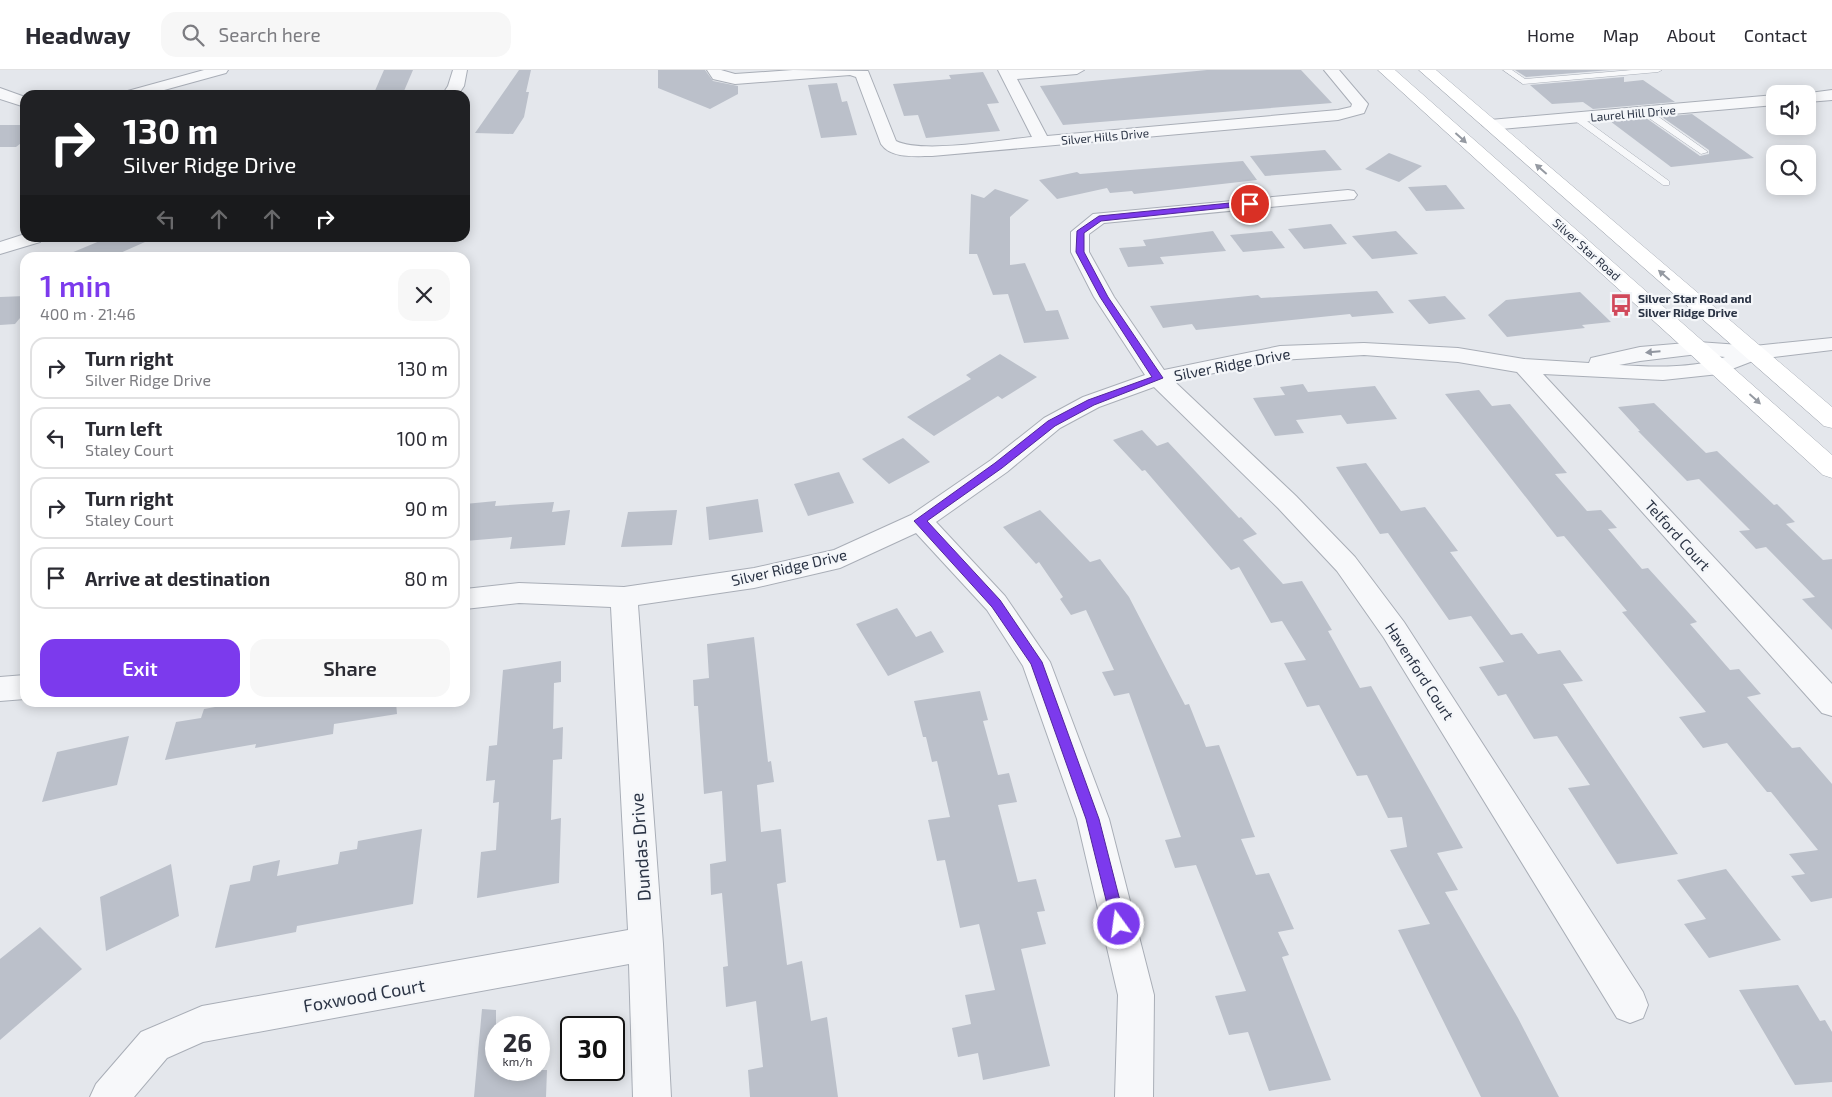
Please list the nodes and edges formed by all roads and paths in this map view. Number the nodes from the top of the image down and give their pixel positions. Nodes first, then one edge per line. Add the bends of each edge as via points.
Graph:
1 (221, 70) edge
2 (460, 70) edge
3 (714, 70) edge
4 (851, 70) edge
5 (1077, 70) edge
6 (1331, 70) edge
7 (1386, 70) edge
8 (1405, 70) edge
9 (1427, 70) edge
10 (1507, 70) edge
11 (1658, 70) edge
12 (1007, 73) edge
13 (147, 90) edge
14 (453, 90) edge
15 (0, 94) edge
16 (1832, 95) edge
17 (1816, 96) edge
18 (20, 101) edge
19 (1766, 101) edge
20 (1646, 112) junction
21 (1577, 118) junction
22 (1490, 126) junction
23 (1042, 141) junction
24 (1704, 152) dead end
25 (1666, 183) dead end
26 (1348, 195) dead end
27 (20, 242) edge
28 (0, 248) edge
29 (1832, 344) edge
30 (1698, 348) junction
31 (1754, 353) junction
32 (1524, 366) junction
33 (1719, 367) junction
34 (1571, 370) junction
35 (1158, 378) junction
36 (1832, 420) edge
37 (1832, 469) edge
38 (920, 521) junction
39 (624, 597) junction
40 (470, 598) edge
41 (20, 687) edge
42 (0, 689) edge
43 (1832, 704) edge
44 (646, 944) junction
45 (1630, 1005) dead end
46 (109, 1097) edge
47 (652, 1097) edge
48 (1134, 1097) edge

1 - 13 street
2 - 14 street
3 - 4 street, Silver Hills Drive via 718,76 735,79
4 - 23 street, Silver Hills Drive via 863,74 889,144 901,150 932,151
5 - 12 street
6 - 23 street, Silver Hills Drive via 1360,104 1358,110 1338,115
7 -> 30 main road, Silver Star Road
8 - 22 main road via 1453,114
9 - 22 main road, Silver Star Road
10 - 11 lane via 1523,82
12 - 23 street
15 - 18 street
16 - 17 street
19 - 20 street, Laurel Hill Drive
20 - 21 street, Laurel Hill Drive
20 - 24 lane
21 - 22 street, Laurel Hill Drive
21 - 25 lane
31 -> 22 main road, Silver Star Road
26 - 35 street, Havenford Court via 1099,218 1080,232 1080,252 1104,297
27 - 28 street
29 - 31 street
30 - 31 street, Silver Ridge Drive
30 - 33 main road, Silver Star Road
30 -> 34 street, Silver Ridge Drive via 1640,354
31 - 33 street, Silver Ridge Drive
31 - 36 main road, Silver Star Road
32 - 34 street, Silver Ridge Drive
32 - 35 street, Silver Ridge Drive via 1458,355 1364,349 1280,353
32 - 43 street, Telford Court
33 - 34 street, Silver Ridge Drive via 1663,373
33 -> 37 main road, Silver Star Road
35 - 38 street, Silver Ridge Drive via 1091,402 1052,423
35 - 45 street, Havenford Court via 1287,502 1346,564 1394,630
38 - 39 street, Silver Ridge Drive via 840,558 754,578
38 - 48 street via 996,603 1036,662 1092,819 1136,995
39 - 40 street, Silver Ridge Drive via 519,593
39 - 44 street, Dundas Drive
41 - 42 street
44 - 46 street, Foxwood Court via 202,1024 154,1045
44 - 47 street, Dundas Drive

